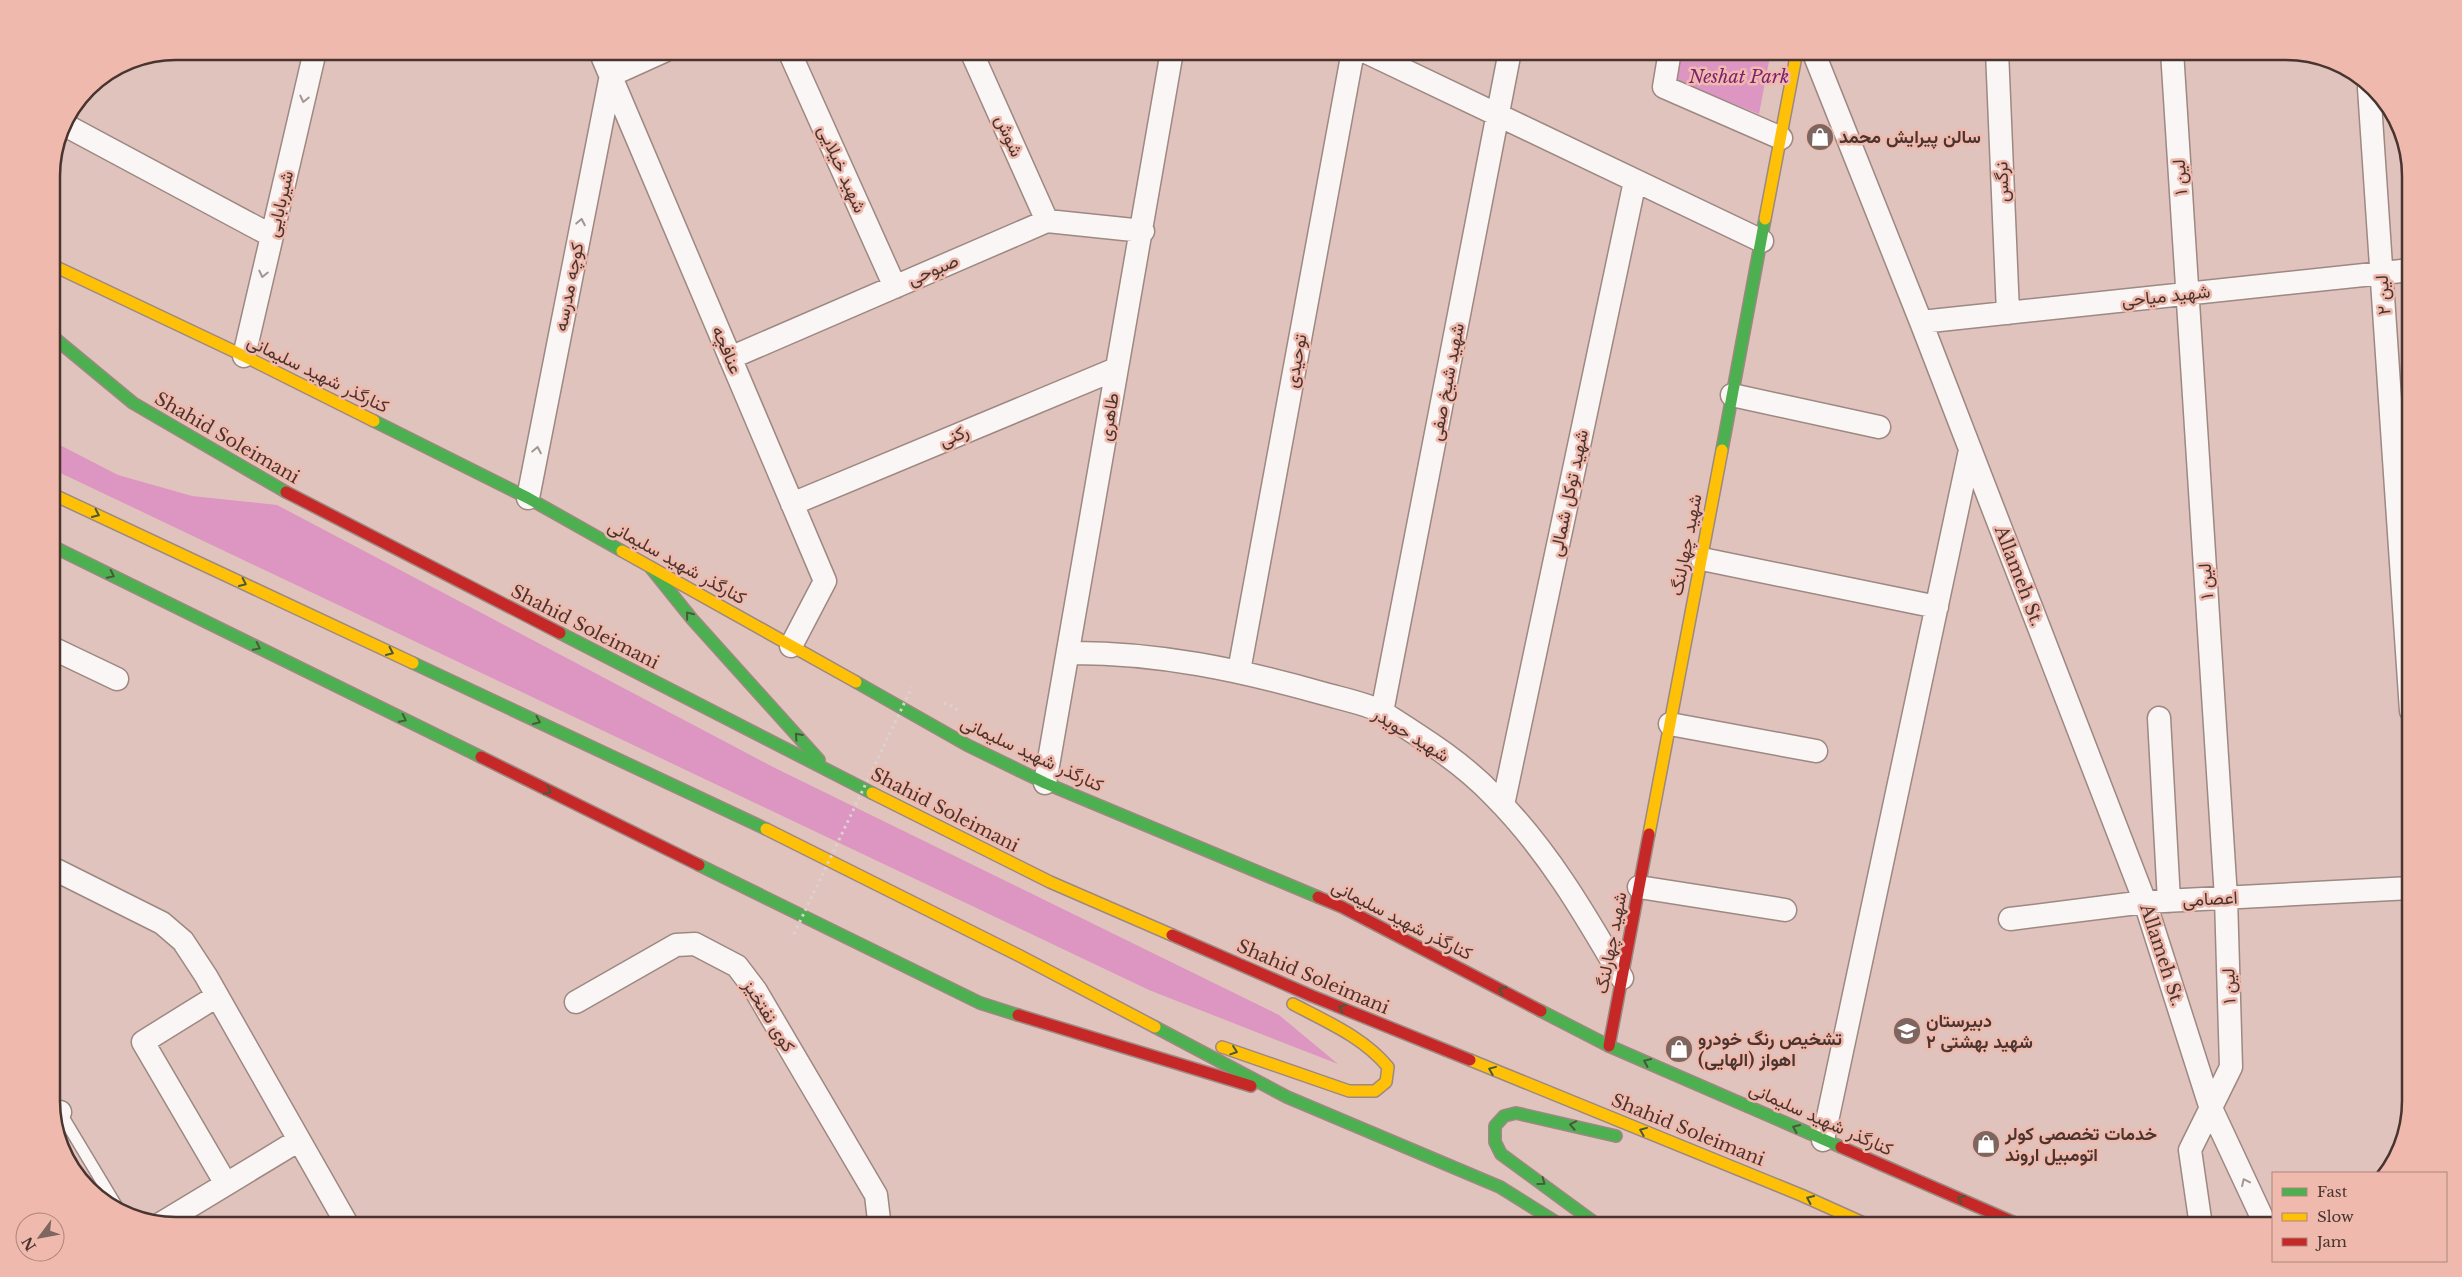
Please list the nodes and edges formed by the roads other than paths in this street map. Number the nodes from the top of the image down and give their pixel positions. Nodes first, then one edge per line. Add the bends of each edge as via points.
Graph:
1 (313, 60) edge
2 (604, 60) edge
3 (644, 60) edge
4 (793, 60) edge
5 (975, 60) edge
6 (1170, 60) edge
7 (1351, 60) edge
8 (1383, 60) edge
9 (1508, 60) edge
10 (1668, 60) edge
11 (1795, 60) edge
12 (1817, 60) edge
13 (1997, 60) edge
14 (2173, 60) edge
15 (611, 75) junction
16 (2370, 96) edge
17 (1498, 115) junction
18 (71, 128) edge
19 (1781, 138) junction
20 (1635, 181) junction
21 (1047, 221) junction
22 (1143, 231) junction
23 (272, 236) junction
24 (1762, 242) junction
25 (60, 269) edge
26 (2402, 271) edge
27 (2382, 273) junction
28 (895, 286) junction
29 (2188, 294) junction
30 (2008, 313) junction
31 (1921, 322) junction
32 (60, 343) edge
33 (244, 356) junction
34 (730, 358) junction
35 (1116, 369) junction
36 (1732, 395) junction
37 (1879, 427) dead end
38 (1970, 450) junction
39 (60, 498) edge
40 (528, 498) junction
41 (792, 504) junction
42 (60, 550) edge
43 (1702, 559) junction
44 (651, 568) junction
45 (2402, 575) edge
46 (1937, 607) junction
47 (792, 646) junction
48 (60, 652) edge
49 (1068, 652) junction
50 (1239, 671) junction
51 (117, 679) dead end
52 (1382, 712) junction
53 (2159, 718) dead end
54 (1670, 724) junction
55 (1816, 751) dead end
56 (830, 772) junction
57 (1045, 783) junction
58 (1503, 805) junction
59 (60, 872) edge
60 (1639, 887) junction
61 (2402, 888) edge
62 (2226, 898) junction
63 (2169, 901) junction
64 (2145, 902) junction
65 (1785, 910) dead end
66 (2010, 919) dead end
67 (1210, 952) junction
68 (1622, 978) junction
69 (217, 996) junction
70 (576, 1002) dead end
71 (1138, 1018) junction
72 (1609, 1046) junction
73 (1287, 1097) junction
74 (2210, 1106) junction
75 (61, 1120) edge
76 (1623, 1138) dead end
77 (299, 1140) junction
78 (1823, 1140) junction
79 (1642, 1143) dead end
80 (1738, 1169) junction
81 (226, 1184) junction
82 (111, 1198) edge
83 (172, 1217) edge
84 (343, 1217) edge
85 (879, 1217) edge
86 (1547, 1217) edge
87 (1587, 1217) edge
88 (1849, 1217) edge
89 (2001, 1217) edge
90 (2200, 1217) edge
91 (2262, 1217) edge

1 -> 23 street, شیربابایی
2 - 15 street, عنافچه
3 - 15 street
4 - 28 street, شهید خیلایی
5 - 21 street, شوش
6 - 22 street, طاهری
7 - 50 street, توحیدی
8 - 17 street
9 - 17 street, شهید شیخ صفی
10 - 19 street via 1664,87
11 - 19 main road, شهید چهارلنگ
12 - 31 street, Allameh St.
13 - 30 street, نرگس
14 - 29 street, لین ۱
15 - 34 street, عنافچه
40 -> 15 street, کوچه مدرسه
16 - 27 street, لین ۲
17 - 20 street
17 - 52 street, شهید شیخ صفی
18 - 23 street
19 - 24 main road, شهید چهارلنگ
20 - 24 street
20 - 58 street, شهید توکل شمالی
21 - 22 street, صبوحی
21 - 28 street, صبوحی
22 - 35 street, طاهری
23 -> 33 street, شیربابایی
24 - 36 main road, شهید چهارلنگ
25 - 33 main road, کنارگذر شهید سلیمانی
26 - 27 street, شهید میاحی
27 - 29 street, شهید میاحی
27 - 45 street, لین ۲
28 - 34 street, صبوحی
29 - 30 street, شهید میاحی
29 - 62 street, لین ۱
30 - 31 street, شهید میاحی
31 - 38 street, Allameh St.
32 - 56 main road, Shahid Soleimani via 133,403 276,487
33 - 40 main road, کنارگذر شهید سلیمانی
34 - 41 street, عنافچه
35 - 41 street, رکنی
35 - 49 street, طاهری
36 - 37 street
36 - 43 main road, شهید چهارلنگ
38 - 46 street
38 - 64 street, Allameh St.
39 -> 71 main road via 743,817
40 - 44 main road, کنارگذر شهید سلیمانی
41 - 47 street, عنافچه via 825,581
42 -> 73 main road via 980,1003
43 - 46 street
43 - 54 main road, شهید چهارلنگ
44 - 47 main road, کنارگذر شهید سلیمانی
56 -> 44 main road
46 - 78 street
47 - 57 main road, کنارگذر شهید سلیمانی via 967,745
48 - 51 street
49 - 50 street, شهید حویدر via 1150,656
49 - 57 street, طاهری
50 - 52 street, شهید حویدر
52 - 58 street, شهید حویدر via 1436,746
53 - 63 street
54 - 55 street
54 - 60 main road, شهید چهارلنگ
56 - 67 main road, Shahid Soleimani via 1050,882
72 -> 57 main road, کنارگذر شهید سلیمانی via 1342,907
58 - 68 street, شهید حویدر via 1570,891
59 - 69 street via 162,923 183,941
60 - 65 street
60 - 68 main road, شهید چهارلنگ
61 - 62 street, اعصامی
62 - 63 street, اعصامی
62 - 74 street, لین ۱ via 2231,1067
63 - 64 street, اعصامی
64 - 66 street, اعصامی
64 - 74 street, Allameh St.
71 -> 67 main road via 1348,1091 1375,1091 1386,1082 1388,1067 1366,1046
80 -> 67 main road, Shahid Soleimani
68 - 72 main road, شهید چهارلنگ
69 - 77 street
69 - 81 street via 142,1042
70 - 85 street, کوی نفتخیز via 676,945 695,944 737,966 756,991 876,1195
71 - 73 main road
78 -> 72 main road, کنارگذر شهید سلیمانی
73 - 86 main road via 1500,1188
74 - 90 street via 2190,1150
91 -> 74 street, Allameh St.
75 - 82 lane
76 -> 87 main road via 1516,1113 1504,1116 1495,1126 1495,1142 1502,1154
77 - 81 street
77 - 84 street
89 -> 78 main road, کنارگذر شهید سلیمانی
79 - 80 main road
88 -> 80 main road, Shahid Soleimani
81 - 83 street

